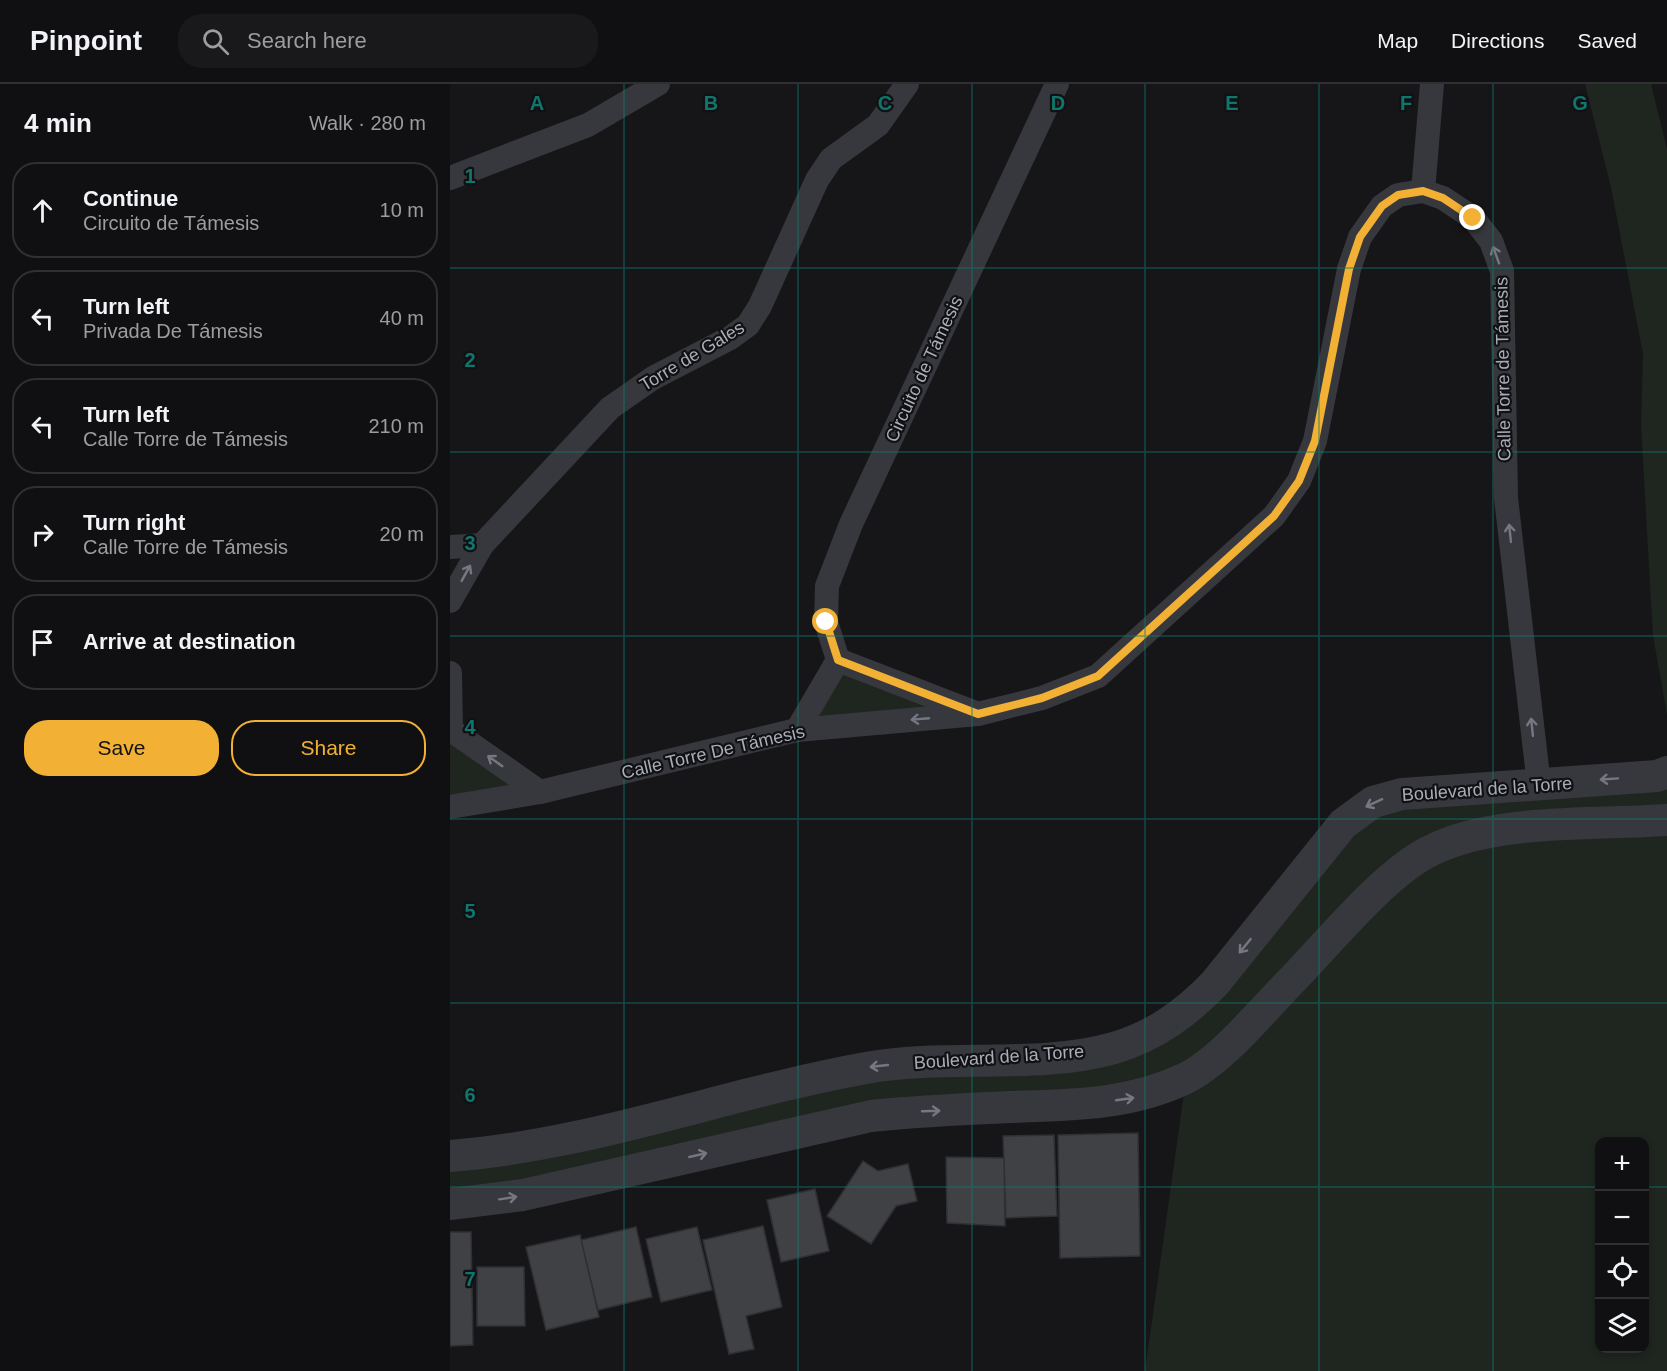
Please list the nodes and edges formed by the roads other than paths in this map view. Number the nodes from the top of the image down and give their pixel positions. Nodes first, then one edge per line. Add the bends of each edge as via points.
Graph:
1 (658, 84) edge
2 (907, 84) edge
3 (1057, 84) edge
4 (1432, 84) edge
5 (450, 178) edge
6 (1423, 191) junction
7 (482, 545) junction
8 (450, 547) edge
9 (450, 601) edge
10 (838, 660) junction
11 (450, 673) edge
12 (978, 714) junction
13 (450, 730) edge
14 (797, 730) junction
15 (1667, 772) edge
16 (1539, 785) junction
17 (540, 792) junction
18 (450, 807) edge
19 (1667, 820) edge
20 (450, 1156) edge
21 (450, 1204) edge

1 - 5 street via 588,125
2 - 7 street, Torre de Gales via 878,125 831,159 817,180 748,325 653,378 610,408
3 - 10 street, Circuito de Támesis via 851,524 831,575 826,622
4 - 6 street
6 - 12 street via 1398,195 1382,206 1360,237 1349,269 1315,441 1299,481 1274,516 1098,676 1042,698
16 -> 6 street, Calle Torre de Támesis via 1506,498 1502,271 1491,241 1473,218 1443,198
7 - 8 street
9 -> 7 street, Torre de Gales
10 - 12 street
10 - 14 street
11 - 13 street
12 -> 14 street, Calle Torre De Támesis
17 -> 13 street
14 - 17 street, Calle Torre De Támesis
15 -> 16 street, Boulevard de la Torre
16 -> 20 street, Boulevard de la Torre via 1402,794 1372,802 1342,824 1192,1007 1156,1032 1113,1048 1062,1057 867,1067 547,1142
17 - 18 street, Calle Torre De Támesis
21 -> 19 street via 523,1195 871,1116 1087,1105 1137,1097 1186,1078 1226,1048 1388,881 1429,851 1485,833

